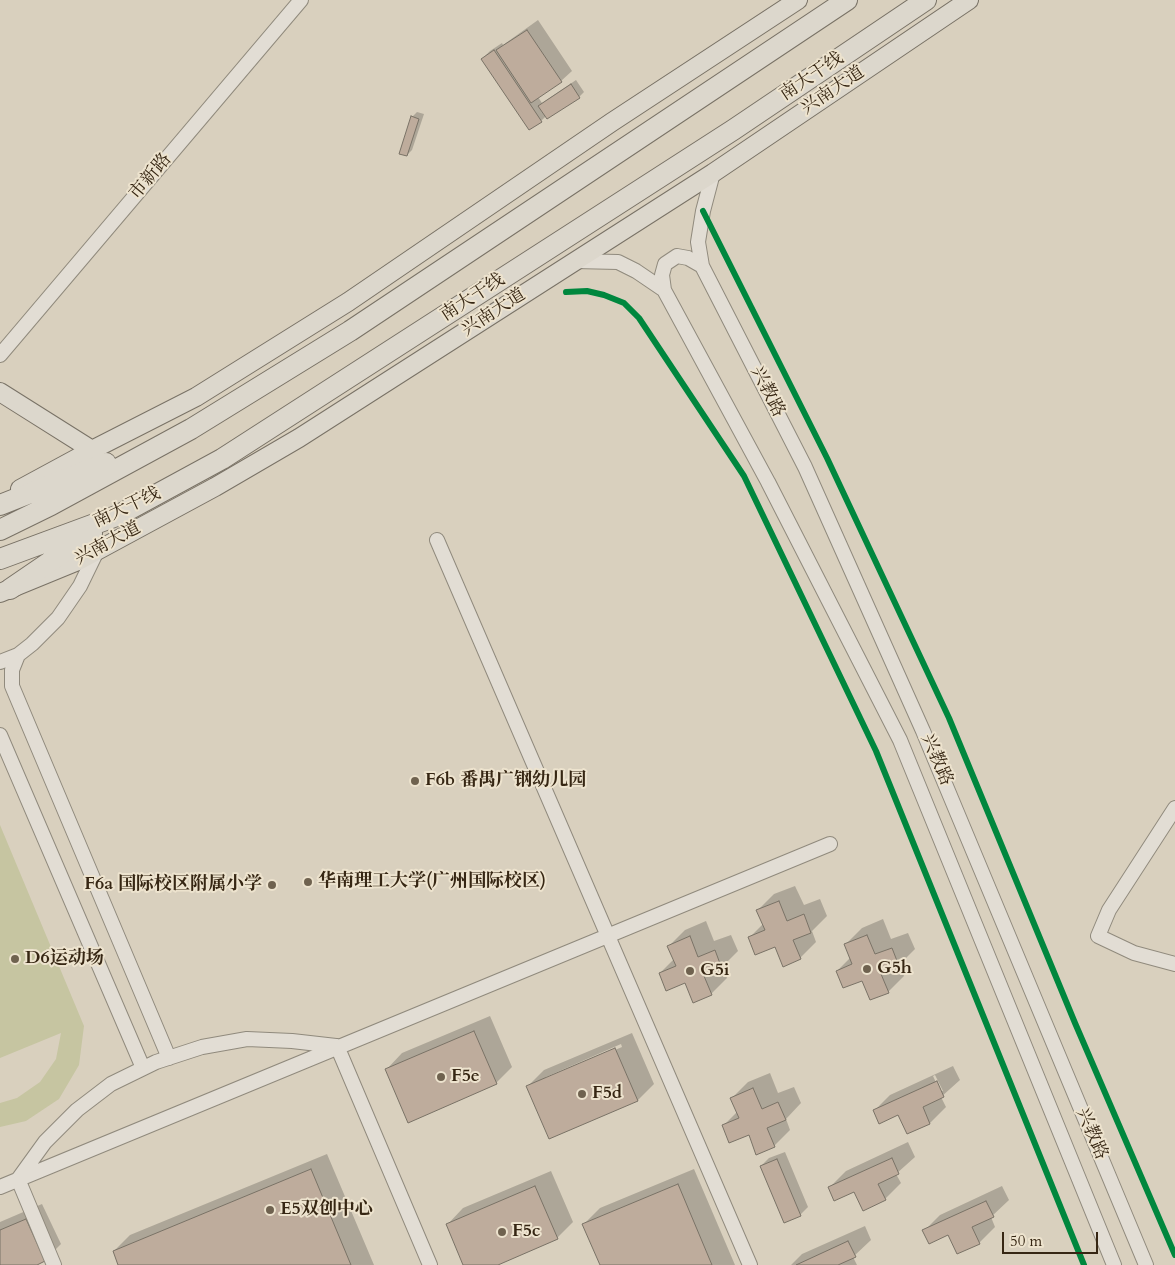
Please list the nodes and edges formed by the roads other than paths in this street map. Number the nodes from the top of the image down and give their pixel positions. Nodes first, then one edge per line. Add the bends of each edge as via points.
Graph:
1 (301, 0) edge
2 (798, 0) edge
3 (847, 0) edge
4 (926, 0) edge
5 (969, 0) edge
6 (713, 173) junction
7 (575, 261) junction
8 (702, 266) junction
9 (664, 290) junction
10 (0, 355) edge
11 (0, 392) edge
12 (191, 429) junction
13 (92, 450) junction
14 (0, 499) edge
15 (0, 505) edge
16 (119, 515) junction
17 (0, 530) edge
18 (437, 540) dead end
19 (97, 551) junction
20 (0, 560) edge
21 (5, 591) edge
22 (18, 655) junction
23 (0, 662) edge
24 (0, 735) edge
25 (1175, 808) edge
26 (830, 844) dead end
27 (609, 936) junction
28 (1175, 964) edge
29 (337, 1046) junction
30 (169, 1058) junction
31 (143, 1068) junction
32 (18, 1179) junction
33 (0, 1187) edge
34 (54, 1265) edge
35 (430, 1265) edge
36 (750, 1265) edge
37 (1114, 1265) edge
38 (1146, 1265) edge

1 - 10 street, 市新路
2 - 13 main road via 339,308 196,397
3 - 12 highway, 南大干线 via 350,331
4 - 16 highway, 南大干线 via 733,130 222,459
5 - 6 main road, 兴南大道
6 - 7 main road, 兴南大道
6 - 8 street, 兴教路 via 698,242
7 - 9 street via 618,262
7 - 19 main road, 兴南大道 via 299,438
8 - 9 street via 677,256 665,264 662,275
8 - 38 street, 兴教路 via 805,467 924,731
9 - 37 street, 兴教路 via 768,482 900,740
11 - 13 main road
12 - 15 highway
12 - 17 highway, 南大干线
13 - 14 main road
16 - 20 highway, 南大干线
16 - 21 highway
18 - 27 street
19 - 21 main road, 兴南大道
19 - 22 street via 80,586 58,618
22 - 23 street
22 - 30 street via 12,670 12,686
24 - 31 street
25 - 28 street via 1108,910 1098,936 1134,953
26 - 27 street
27 - 29 street
27 - 36 street
29 - 30 street via 248,1040 202,1047
29 - 32 street
29 - 35 street
30 - 31 street
31 - 32 street via 111,1084 77,1110 45,1142
32 - 33 street
32 - 34 street

